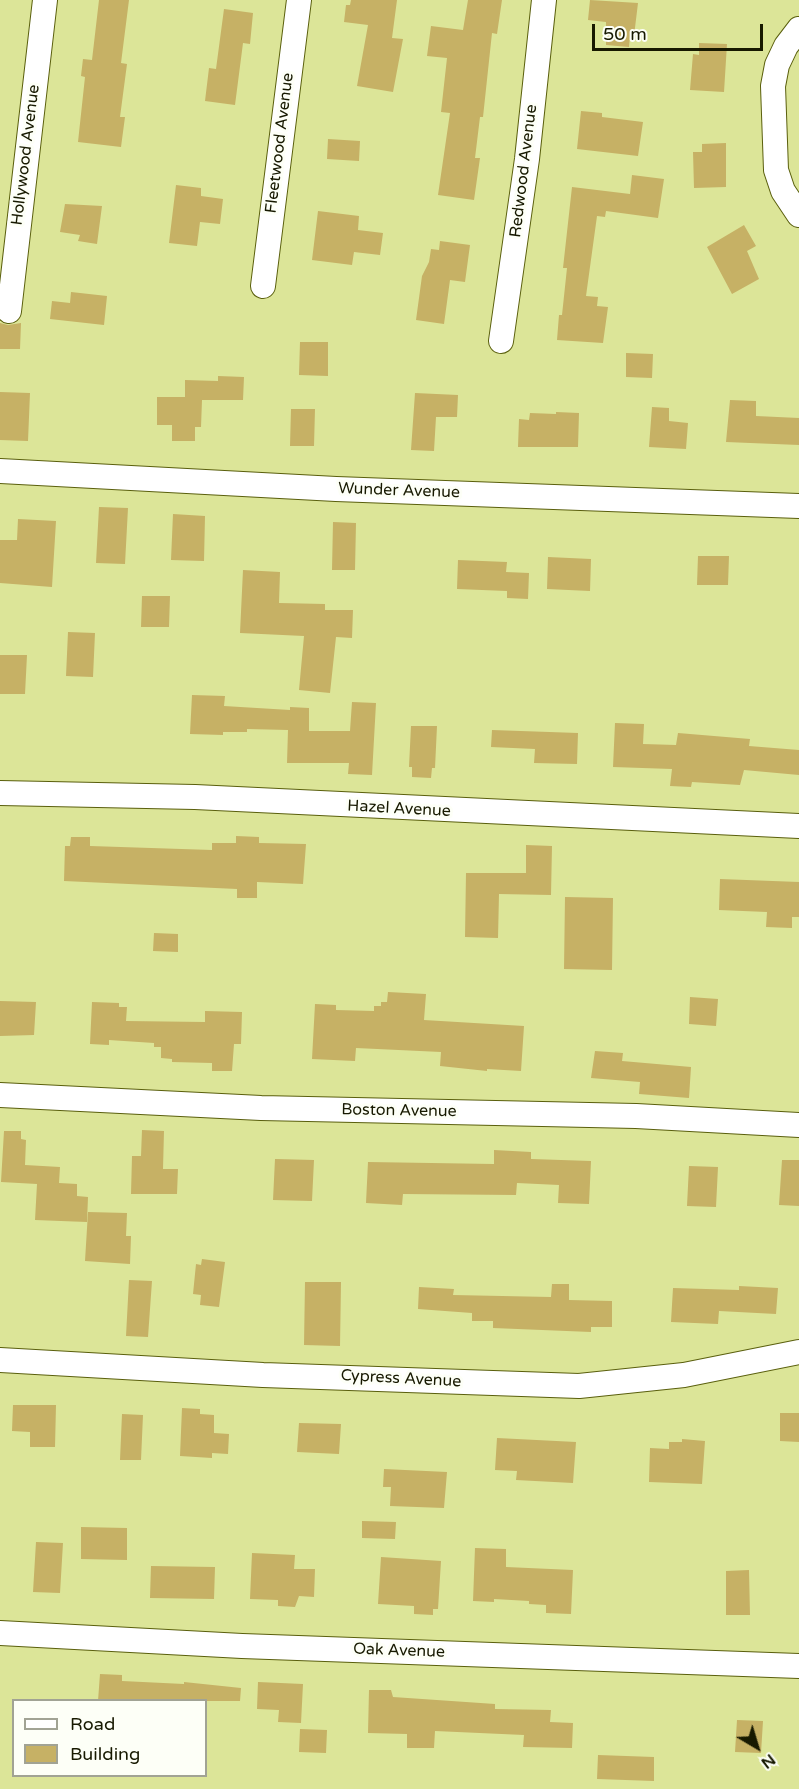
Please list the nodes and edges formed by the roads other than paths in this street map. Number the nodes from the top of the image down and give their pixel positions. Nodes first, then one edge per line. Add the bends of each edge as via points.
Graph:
1 (45, 0) edge
2 (299, 0) edge
3 (544, 0) edge
4 (799, 29) edge
5 (799, 215) edge
6 (262, 286) dead end
7 (9, 311) dead end
8 (501, 341) dead end
9 (0, 471) edge
10 (799, 506) edge
11 (0, 793) edge
12 (799, 826) edge
13 (0, 1095) edge
14 (799, 1125) edge
15 (799, 1352) edge
16 (0, 1360) edge
17 (0, 1633) edge
18 (799, 1666) edge

1 - 7 street, Hollywood Avenue
2 - 6 street, Fleetwood Avenue
3 - 8 street, Redwood Avenue via 527,159
4 - 5 street via 786,46 772,86 776,170 783,191
9 - 10 street, Wunder Avenue via 336,489
11 - 12 street, Hazel Avenue via 195,797
13 - 14 street, Boston Avenue via 261,1108 636,1116
15 - 16 street, Cypress Avenue via 684,1375 579,1386 263,1375
17 - 18 street, Oak Avenue via 242,1646

